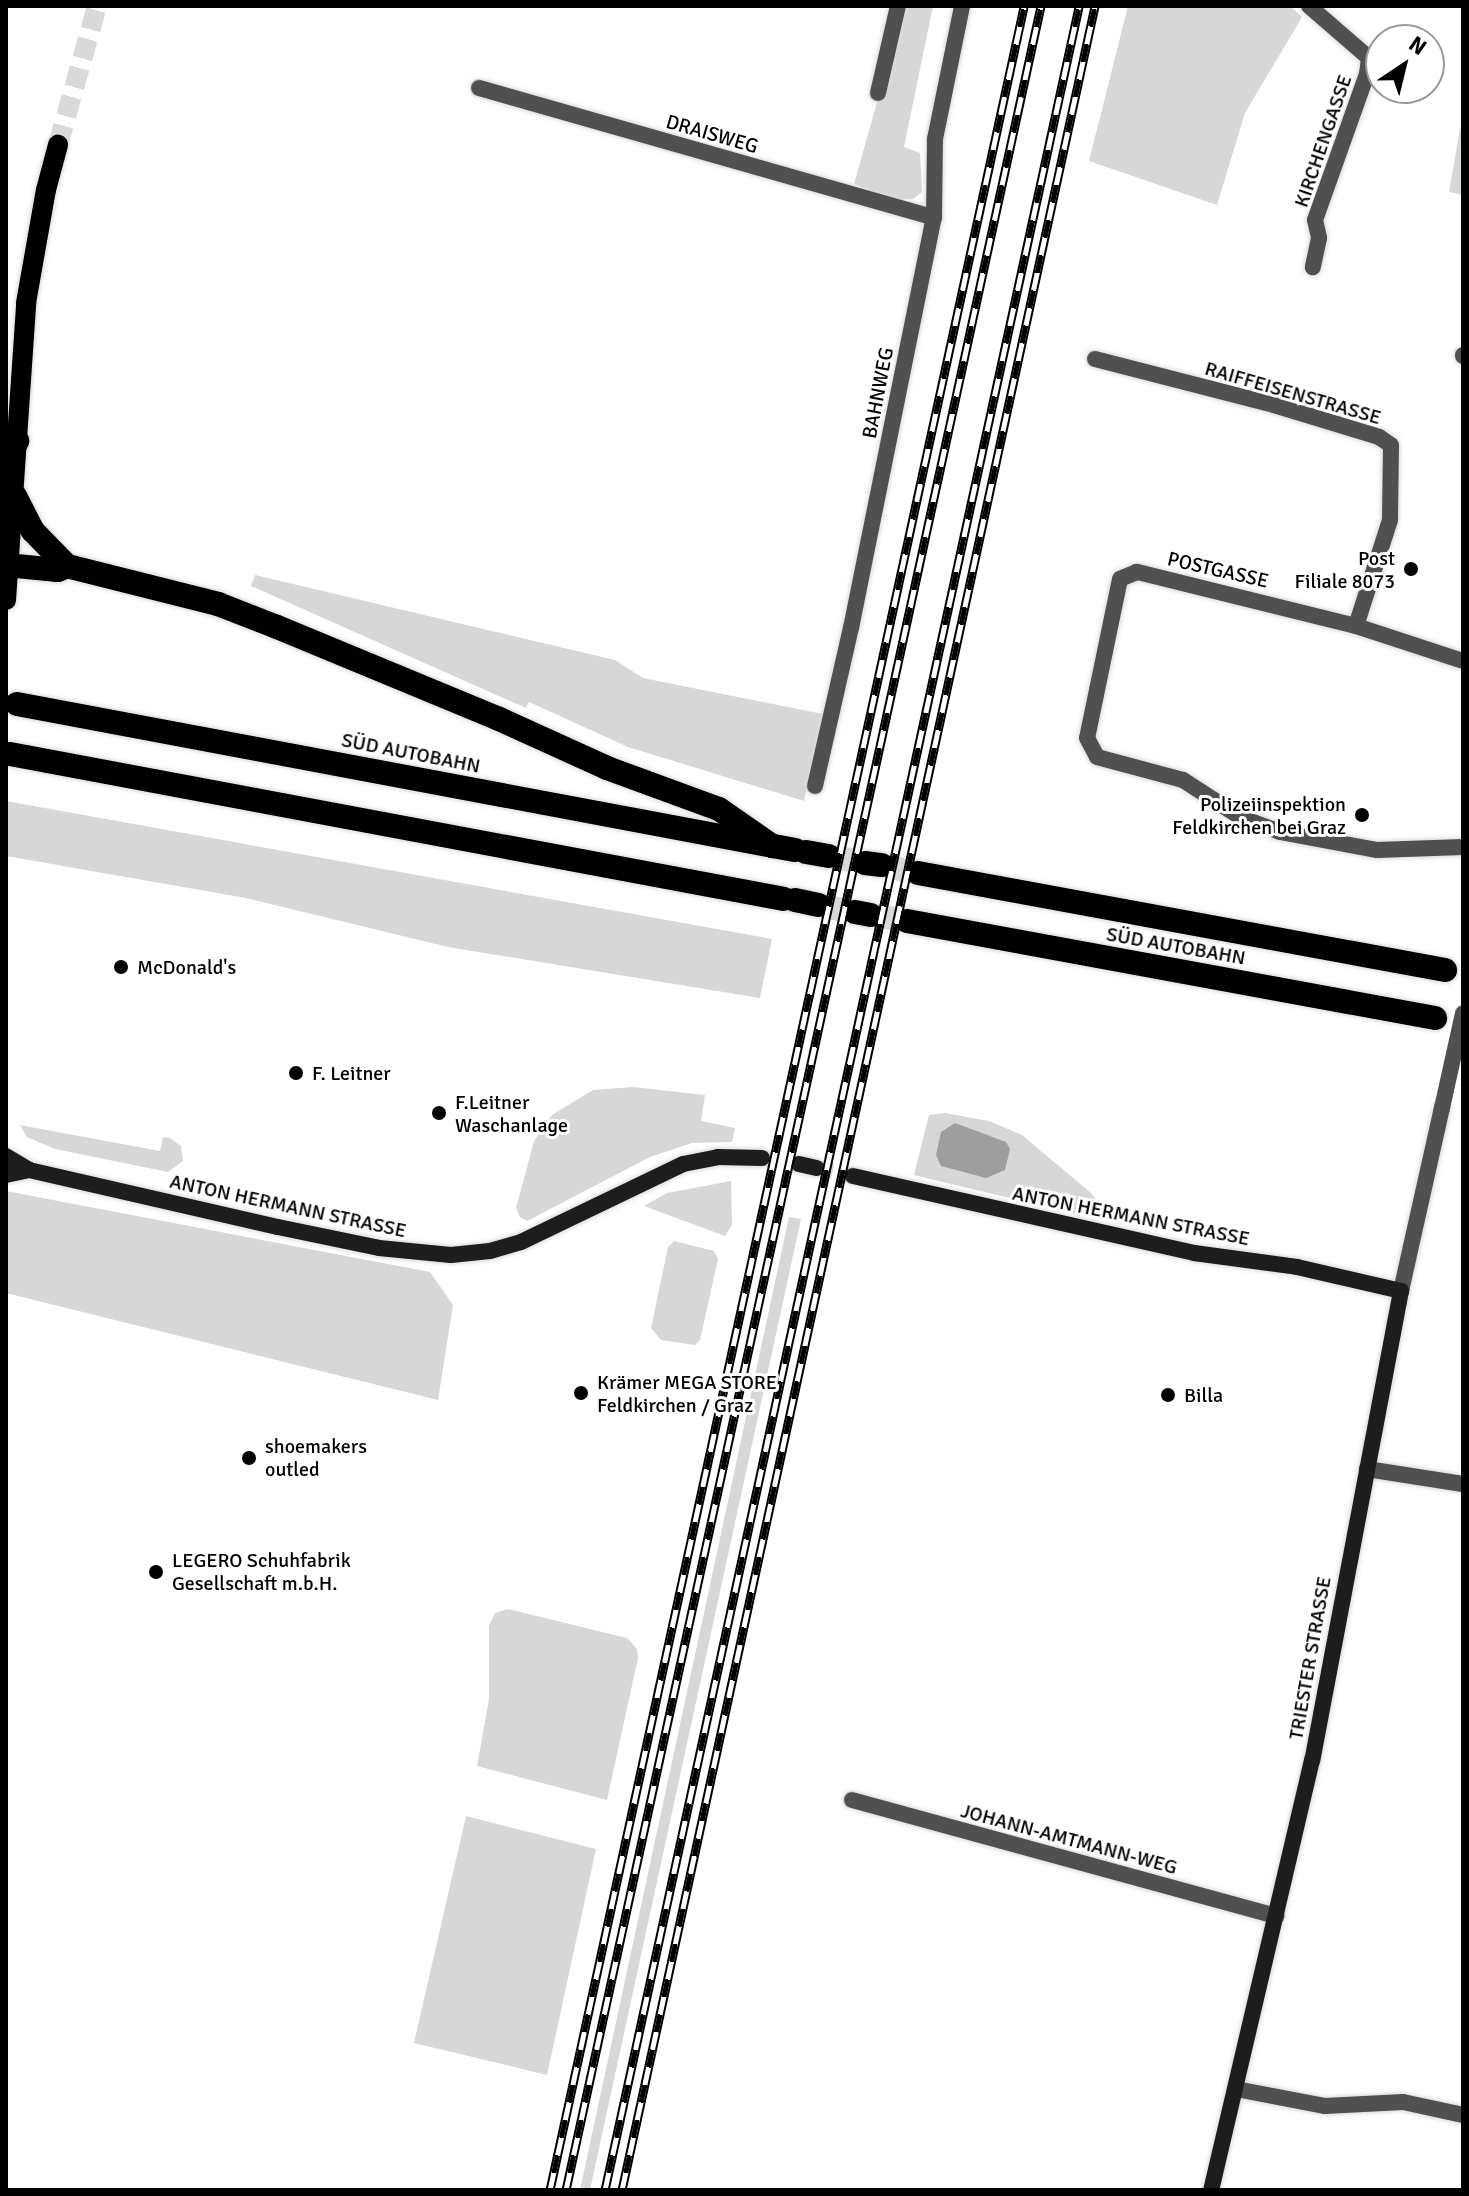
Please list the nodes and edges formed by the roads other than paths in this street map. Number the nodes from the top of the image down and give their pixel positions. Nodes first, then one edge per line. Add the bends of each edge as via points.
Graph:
1 (898, 6) edge
2 (962, 6) edge
3 (1309, 6) edge
4 (479, 88) dead end
5 (878, 93) dead end
6 (58, 145) tunnel mouth
7 (934, 218) junction
8 (1313, 267) dead end
9 (1095, 359) dead end
10 (12, 452) edge
11 (15, 496) junction
12 (8, 565) edge
13 (67, 566) junction
14 (6, 600) edge
15 (1356, 626) junction
16 (1463, 661) edge
17 (17, 704) dead end
18 (10, 754) dead end
19 (815, 786) dead end
20 (1463, 847) edge
21 (918, 873) tunnel mouth
22 (799, 901) tunnel mouth
23 (907, 921) tunnel mouth
24 (1445, 970) dead end
25 (1463, 1013) edge
26 (1435, 1018) dead end
27 (6, 1156) edge
28 (762, 1158) tunnel mouth
29 (799, 1164) tunnel mouth
30 (817, 1168) tunnel mouth
31 (29, 1170) junction
32 (6, 1175) edge
33 (853, 1176) tunnel mouth
34 (1401, 1291) junction
35 (1367, 1469) junction
36 (1463, 1484) edge
37 (852, 1800) dead end
38 (1276, 1916) junction
39 (1236, 2089) junction
40 (1463, 2115) edge
41 (1211, 2190) edge

1 - 5 street
2 - 7 street, BAHNWEG via 935,139
3 - 8 street, KIRCHENGASSE via 1369,58 1315,220 1319,238
4 - 7 street, DRAISWEG
6 - 10 main road via 26,303
7 - 19 street, BAHNWEG
9 - 15 street, RAIFFEISENSTRASSE via 1274,405 1391,445 1390,520
10 - 11 main road
11 - 12 main road
11 - 13 highway via 33,531
12 - 13 highway via 58,570
12 - 14 main road
13 - 17 highway, SÜD AUTOBAHN via 218,604 607,768 719,809 800,851
15 - 16 street, POSTGASSE
15 - 20 street, POSTGASSE via 1137,572 1120,579 1087,738 1097,757 1183,780 1242,818 1280,832 1377,850
18 - 22 highway
21 - 24 highway, SÜD AUTOBAHN
23 - 26 highway, SÜD AUTOBAHN
25 - 34 street, TRIESTER STRASSE, bridge
27 - 31 main road, ANTON HERMANN STRASSE
28 - 31 main road, ANTON HERMANN STRASSE via 718,1157 683,1164 521,1242 451,1255 331,1239
29 - 30 main road
31 - 32 main road, ANTON HERMANN STRASSE
33 - 34 main road, ANTON HERMANN STRASSE via 1194,1253 1297,1267
34 - 35 main road, TRIESTER STRASSE
35 - 36 street
35 - 38 main road, TRIESTER STRASSE via 1312,1760
37 - 38 street, JOHANN-AMTMANN-WEG
38 - 39 main road, TRIESTER STRASSE
39 - 40 street via 1325,2106 1403,2102
39 - 41 main road, TRIESTER STRASSE

